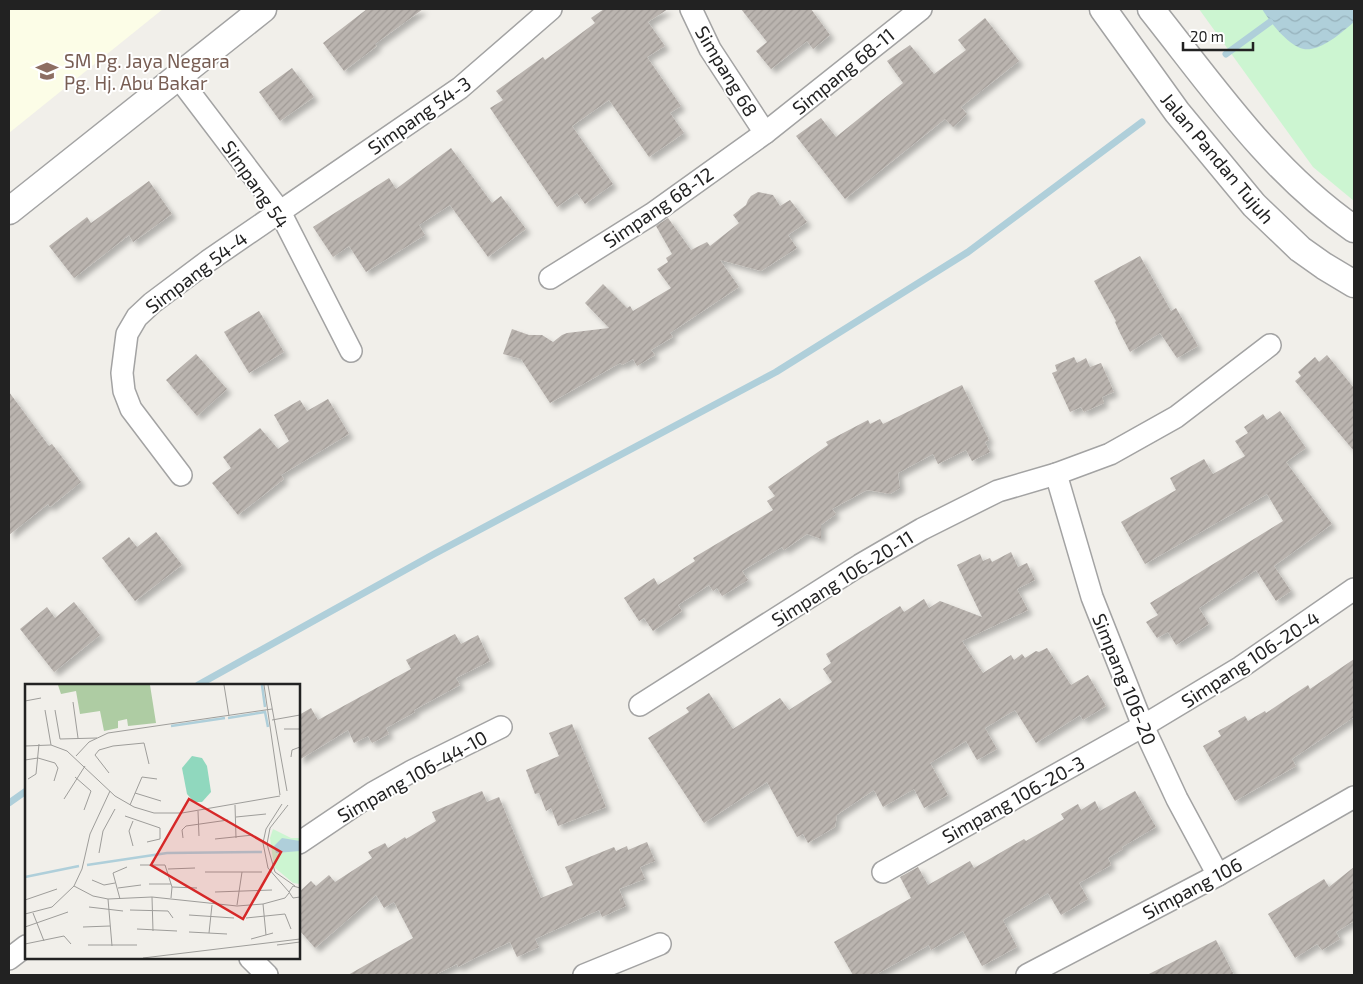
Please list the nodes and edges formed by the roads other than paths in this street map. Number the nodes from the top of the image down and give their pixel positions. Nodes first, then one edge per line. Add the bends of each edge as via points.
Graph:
1 (263, 9) edge
2 (551, 9) edge
3 (691, 9) edge
4 (921, 9) edge
5 (1103, 9) edge
6 (1151, 9) edge
7 (178, 77) junction
8 (765, 133) junction
9 (279, 210) junction
10 (9, 211) edge
11 (1354, 229) edge
12 (550, 278) dead end
13 (1354, 284) edge
14 (1270, 345) dead end
15 (351, 351) dead end
16 (1056, 474) junction
17 (180, 475) dead end
18 (1354, 589) edge
19 (640, 705) dead end
20 (1143, 726) junction
21 (502, 727) dead end
22 (1354, 797) edge
23 (300, 842) edge
24 (883, 872) dead end
25 (1218, 875) junction
26 (660, 944) dead end
27 (25, 947) edge
28 (9, 959) edge
29 (251, 959) edge
30 (267, 975) edge
31 (584, 975) edge
32 (1027, 975) edge

1 - 7 street
2 - 9 street, Simpang 54-3 via 460,88
3 - 8 street, Simpang 68 via 710,49
4 - 8 street, Simpang 68-11
5 - 13 street, Jalan Pandan Tujuh via 1177,112 1254,205 1300,249
6 - 11 street via 1250,134 1288,175
7 - 9 street, Simpang 54
7 - 10 street
8 - 12 street, Simpang 68-12 via 652,214
9 - 15 street, Simpang 54
9 - 17 street, Simpang 54-4 via 152,303 137,316 126,334 122,373 127,400 131,410
14 - 16 street, Simpang 106-20-11 via 1176,417 1110,454
16 - 19 street, Simpang 106-20-11 via 998,491 922,529
16 - 20 street, Simpang 106-20 via 1092,597
18 - 20 street, Simpang 106-20-4 via 1241,667
20 - 24 street, Simpang 106-20-3
20 - 25 street, Simpang 106-20
21 - 23 street, Simpang 106-44-10 via 373,793
22 - 25 street, Simpang 106
25 - 32 street, Simpang 106
26 - 31 street
27 - 28 street
29 - 30 street

